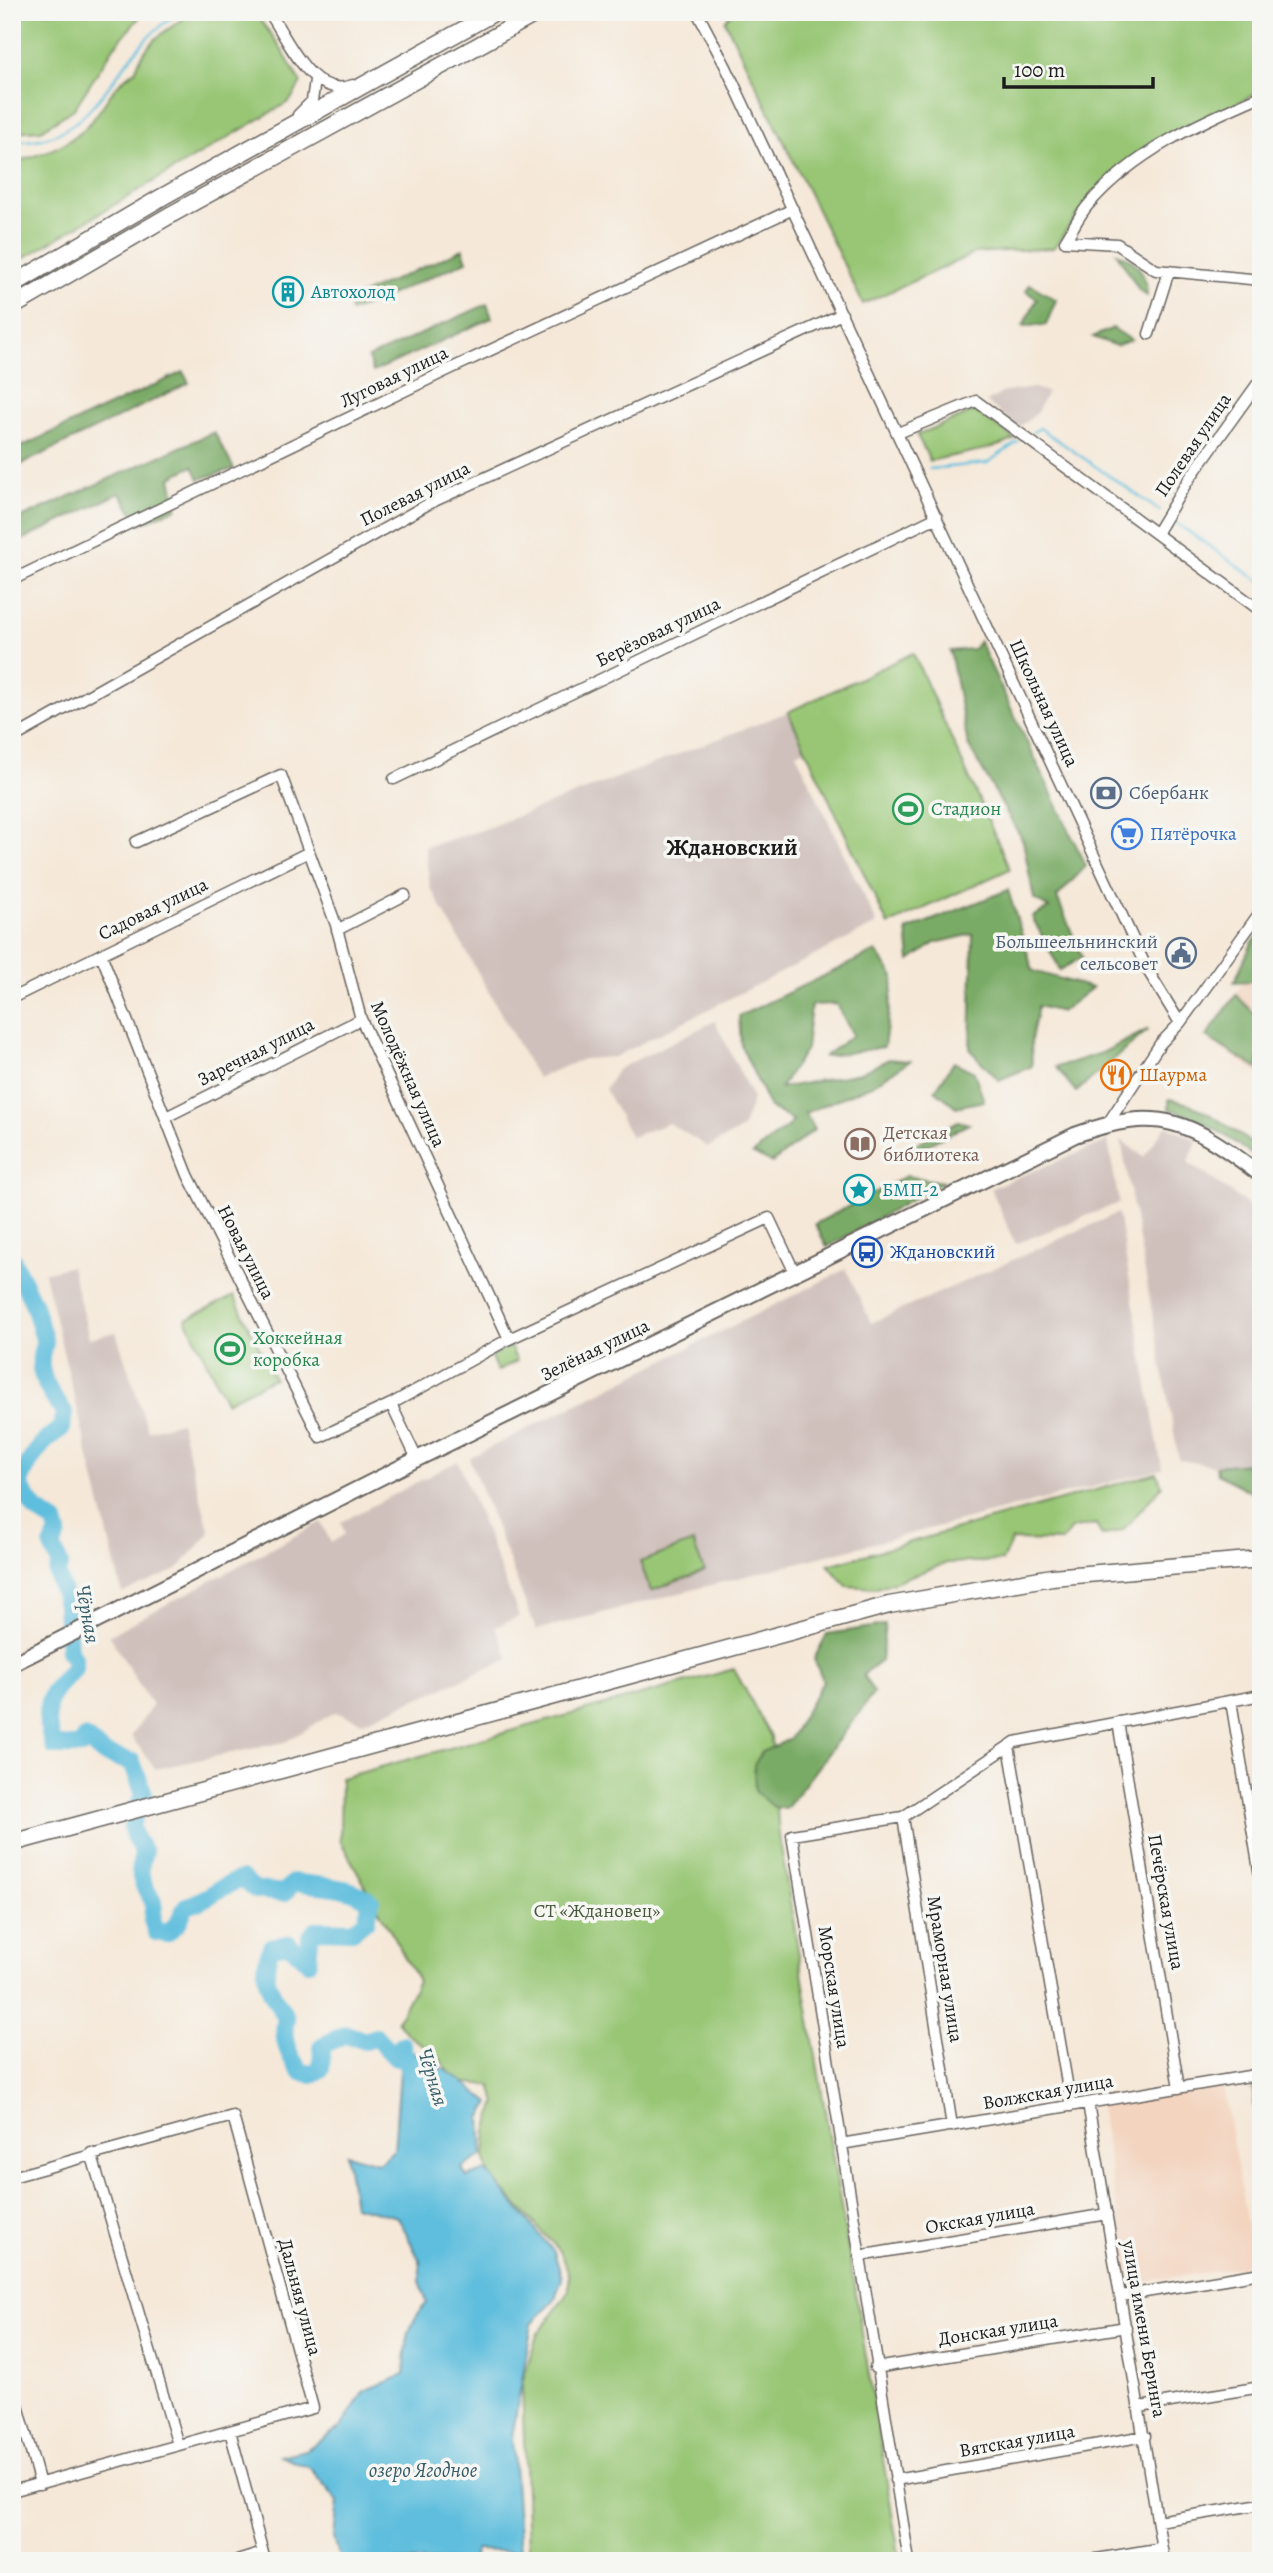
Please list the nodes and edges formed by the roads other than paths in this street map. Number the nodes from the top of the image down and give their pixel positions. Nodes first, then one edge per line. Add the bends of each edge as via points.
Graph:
1 (269, 12) edge
2 (495, 12) edge
3 (539, 12) edge
4 (698, 12) edge
5 (403, 65) junction
6 (315, 80) junction
7 (1261, 96) edge
8 (262, 142) junction
9 (793, 209) junction
10 (1169, 271) junction
11 (1261, 280) edge
12 (12, 285) edge
13 (12, 307) edge
14 (842, 314) junction
15 (1149, 334) dead end
16 (1261, 379) edge
17 (898, 433) junction
18 (937, 517) junction
19 (1157, 532) junction
20 (12, 580) edge
21 (1261, 611) edge
22 (20, 734) dead end
23 (394, 779) dead end
24 (136, 842) dead end
25 (309, 852) junction
26 (405, 895) dead end
27 (1261, 911) edge
28 (337, 930) junction
29 (101, 954) junction
30 (12, 998) edge
31 (361, 1019) junction
32 (1180, 1023) junction
33 (166, 1117) junction
34 (1108, 1123) junction
35 (1261, 1175) edge
36 (796, 1273) junction
37 (509, 1339) junction
38 (391, 1404) junction
39 (417, 1459) junction
40 (1261, 1559) edge
41 (12, 1664) edge
42 (1261, 1695) edge
43 (1231, 1701) junction
44 (1118, 1722) junction
45 (1009, 1746) junction
46 (903, 1817) junction
47 (12, 1843) edge
48 (1261, 1882) edge
49 (1261, 2074) edge
50 (1180, 2088) junction
51 (1088, 2104) junction
52 (1071, 2106) junction
53 (952, 2126) junction
54 (841, 2144) junction
55 (91, 2153) junction
56 (12, 2177) edge
57 (1107, 2214) junction
58 (859, 2256) junction
59 (1261, 2273) edge
60 (1121, 2297) junction
61 (1126, 2327) junction
62 (875, 2368) junction
63 (12, 2384) edge
64 (1261, 2387) edge
65 (1140, 2407) junction
66 (230, 2431) junction
67 (1145, 2436) junction
68 (178, 2445) junction
69 (895, 2480) junction
70 (40, 2484) junction
71 (12, 2491) edge
72 (1261, 2504) edge
73 (1158, 2521) junction
74 (1162, 2548) junction
75 (237, 2561) edge
76 (909, 2561) edge
77 (1086, 2561) edge
78 (1164, 2561) edge

1 - 6 street
2 - 5 main road
3 - 13 main road
4 - 9 street, Школьная улица
5 - 6 street via 344,88
5 - 8 main road
6 - 8 street via 308,107
7 - 10 street via 1209,118 1135,160 1088,205 1065,241 1117,244 1156,270
8 - 12 main road
9 - 14 street, Школьная улица
9 - 20 street, Луговая улица
10 - 11 street
10 - 15 street
14 - 17 street, Школьная улица
14 - 22 street, Полевая улица via 430,503
16 - 19 street, Полевая улица
17 - 18 street, Школьная улица
17 - 19 street via 976,401
18 - 23 street, Берёзовая улица
18 - 32 street, Школьная улица via 1147,970
19 - 21 street
24 - 25 street, Молодёжная улица via 281,775
25 - 28 street, Молодёжная улица
25 - 29 street, Садовая улица
26 - 28 street
27 - 32 street
28 - 31 street, Молодёжная улица
29 - 30 street, Садовая улица
29 - 33 street, Новая улица
31 - 33 street, Заречная улица
31 - 37 street, Молодёжная улица
32 - 34 street via 1160,1044
33 - 38 street, Новая улица via 188,1175 320,1437
34 - 35 street, Зелёная улица via 1146,1118 1184,1125
34 - 36 street, Зелёная улица
36 - 37 street via 769,1218
36 - 39 street, Зелёная улица
37 - 38 street
38 - 39 street
39 - 41 street, Зелёная улица
40 - 47 main road via 1052,1577 889,1605
42 - 43 street
43 - 44 street
43 - 48 street
44 - 45 street
44 - 50 street, Печёрская улица
45 - 46 street
45 - 52 street
46 - 53 street, Мраморная улица
46 - 54 street, Морская улица via 792,1835
49 - 50 street, Волжская улица
50 - 51 street, Волжская улица
51 - 52 street, Волжская улица
51 - 57 street, улица имени Беринга
52 - 53 street, Волжская улица
53 - 54 street, Волжская улица
54 - 58 street, Морская улица
55 - 56 street, Дальняя улица
55 - 66 street, Дальняя улица via 233,2116 313,2408
55 - 68 street
57 - 58 street, Окская улица
57 - 60 street, улица имени Беринга
58 - 62 street, Морская улица
59 - 60 street
60 - 61 street, улица имени Беринга
61 - 62 street, Донская улица
61 - 65 street, улица имени Беринга
62 - 69 street, Морская улица
63 - 70 street
64 - 65 street
65 - 67 street, улица имени Беринга
66 - 68 street, Дальняя улица
66 - 75 street via 263,2553
67 - 69 street, Вятская улица
67 - 73 street, улица имени Беринга
68 - 70 street, Дальняя улица
69 - 76 street, Морская улица
70 - 71 street, Дальняя улица
72 - 73 street
73 - 74 street, улица имени Беринга
74 - 77 street
74 - 78 street, улица имени Беринга

